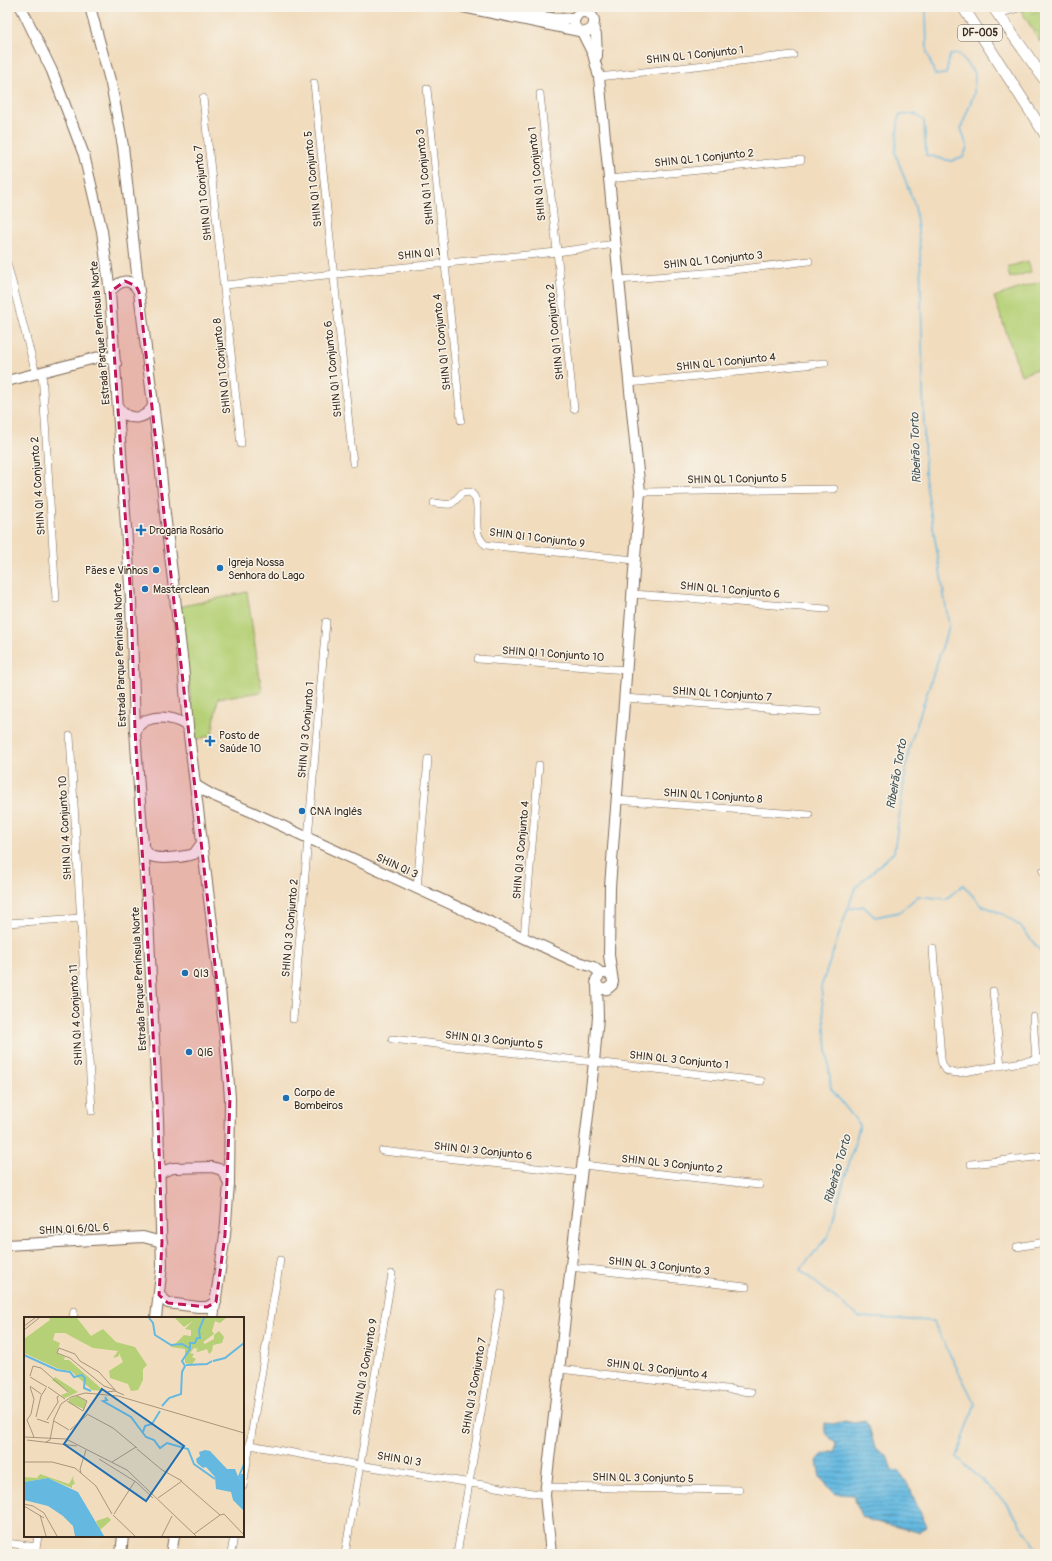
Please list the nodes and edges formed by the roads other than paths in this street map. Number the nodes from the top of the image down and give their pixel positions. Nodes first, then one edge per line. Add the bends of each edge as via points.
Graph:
1 (21, 7) edge
2 (90, 7) edge
3 (463, 7) edge
4 (501, 7) edge
5 (594, 7) edge
6 (963, 7) edge
7 (1022, 7) edge
8 (996, 10) edge
9 (579, 12) edge
10 (593, 23) junction
11 (580, 32) junction
12 (793, 55) dead end
13 (596, 64) junction
14 (599, 77) junction
15 (1045, 80) edge
16 (314, 83) dead end
17 (427, 89) dead end
18 (540, 94) dead end
19 (204, 98) dead end
20 (1045, 134) edge
21 (802, 160) dead end
22 (609, 179) junction
23 (615, 244) junction
24 (557, 252) junction
25 (809, 261) dead end
26 (445, 262) junction
27 (7, 263) edge
28 (334, 274) junction
29 (619, 280) junction
30 (224, 285) junction
31 (110, 292) junction
32 (139, 292) junction
33 (114, 344) junction
34 (103, 356) junction
35 (825, 363) dead end
36 (116, 364) junction
37 (39, 373) junction
38 (7, 381) edge
39 (629, 383) junction
40 (153, 406) junction
41 (118, 408) junction
42 (574, 409) dead end
43 (461, 420) dead end
44 (241, 444) dead end
45 (354, 463) dead end
46 (834, 488) dead end
47 (640, 492) junction
48 (434, 504) dead end
49 (635, 560) junction
50 (633, 594) junction
51 (56, 599) dead end
52 (826, 609) dead end
53 (326, 622) dead end
54 (478, 659) dead end
55 (626, 670) junction
56 (624, 698) junction
57 (818, 712) dead end
58 (188, 727) junction
59 (135, 730) junction
60 (70, 736) dead end
61 (428, 759) dead end
62 (539, 765) dead end
63 (195, 785) junction
64 (212, 795) junction
65 (196, 800) junction
66 (616, 800) junction
67 (809, 815) dead end
68 (308, 839) junction
69 (202, 843) junction
70 (144, 849) junction
71 (417, 888) junction
72 (81, 918) junction
73 (7, 923) edge
74 (524, 937) junction
75 (933, 949) dead end
76 (572, 960) junction
77 (605, 974) junction
78 (596, 984) junction
79 (607, 989) junction
80 (993, 991) dead end
81 (598, 1017) junction
82 (1033, 1017) dead end
83 (293, 1019) dead end
84 (392, 1039) dead end
85 (1045, 1058) edge
86 (1036, 1060) junction
87 (594, 1062) junction
88 (1001, 1066) junction
89 (761, 1081) dead end
90 (92, 1111) dead end
91 (382, 1151) dead end
92 (1045, 1156) edge
93 (971, 1164) dead end
94 (582, 1169) junction
95 (159, 1175) junction
96 (229, 1183) junction
97 (758, 1185) dead end
98 (162, 1230) junction
99 (143, 1238) junction
100 (162, 1242) junction
101 (1045, 1242) edge
102 (7, 1245) edge
103 (1017, 1247) dead end
104 (280, 1260) dead end
105 (570, 1267) junction
106 (392, 1274) dead end
107 (746, 1287) dead end
108 (501, 1294) dead end
109 (159, 1295) junction
110 (216, 1302) junction
111 (156, 1317) edge
112 (213, 1317) edge
113 (560, 1369) junction
114 (751, 1392) dead end
115 (250, 1445) junction
116 (359, 1465) junction
117 (244, 1480) edge
118 (469, 1482) junction
119 (739, 1490) dead end
120 (546, 1491) junction
121 (38, 1537) edge
122 (123, 1537) edge
123 (174, 1537) edge
124 (234, 1537) edge
125 (7, 1543) edge
126 (35, 1551) edge
127 (121, 1554) edge
128 (171, 1554) edge
129 (231, 1554) edge
130 (345, 1554) edge
131 (457, 1554) edge
132 (551, 1554) edge

1 - 31 main road, Estrada Parque Península Norte via 52,72 84,155 102,231
2 - 32 main road via 111,84 123,146
3 - 11 main road
4 - 9 main road via 567,19
5 - 10 main road
6 - 20 main road, DF-005
7 - 8 street
8 - 15 main road, DF-005
9 - 10 main road via 588,13
9 - 11 main road via 574,25
10 - 11 main road via 590,31
10 - 13 main road via 597,45
11 - 13 main road via 590,47
12 - 14 street, SHIN QL 1 Conjunto 1
13 - 14 main road
14 - 22 main road
16 - 28 street, SHIN QI 1 Conjunto 5
17 - 26 street, SHIN QI 1 Conjunto 3
18 - 24 street, SHIN QI 1 Conjunto 1
19 - 30 street, SHIN QI 1 Conjunto 7
21 - 22 street, SHIN QL 1 Conjunto 2
22 - 23 main road
23 - 24 street, SHIN QI 1
23 - 29 main road
24 - 26 street, SHIN QI 1
24 - 42 street, SHIN QI 1 Conjunto 2
25 - 29 street, SHIN QL 1 Conjunto 3
26 - 28 street, SHIN QI 1
26 - 43 street, SHIN QI 1 Conjunto 4
27 - 37 street, SHIN QI 4 Conjunto 2
28 - 30 street, SHIN QI 1
28 - 45 street, SHIN QI 1 Conjunto 6
29 - 39 main road
30 - 44 street, SHIN QI 1 Conjunto 8
31 - 32 main road via 119,282 125,281 136,286
31 - 33 main road, Estrada Parque Península Norte
32 - 40 main road
33 - 34 main road
33 - 36 main road, Estrada Parque Península Norte
34 - 36 main road
34 - 37 main road
35 - 39 street, SHIN QL 1 Conjunto 4
36 - 41 main road, Estrada Parque Península Norte
37 - 38 main road
37 - 51 street, SHIN QI 4 Conjunto 2
39 - 47 main road
40 - 41 main road via 144,417 136,418 123,414
40 - 58 main road
41 - 59 main road, Estrada Parque Península Norte via 131,600
46 - 47 street, SHIN QL 1 Conjunto 5
47 - 49 main road
48 - 49 street, SHIN QI 1 Conjunto 9 via 450,505 465,492 472,495 477,509 476,529 486,545
49 - 50 main road
50 - 52 street, SHIN QL 1 Conjunto 6
50 - 55 main road
53 - 68 street, SHIN QI 3 Conjunto 1
54 - 55 street, SHIN QI 1 Conjunto 10
55 - 56 main road
56 - 57 street, SHIN QL 1 Conjunto 7
56 - 66 main road
58 - 59 main road via 175,720 158,718 147,720
58 - 63 main road
59 - 70 main road, Estrada Parque Península Norte
60 - 72 street, SHIN QI 4 Conjunto 10
61 - 71 street
62 - 74 street, SHIN QI 3 Conjunto 4
63 - 64 main road, SHIN QI 3
63 - 65 main road
64 - 65 main road
64 - 68 main road, SHIN QI 3
65 - 69 main road
66 - 67 street, SHIN QL 1 Conjunto 8
66 - 77 main road via 610,887 609,955
68 - 71 main road, SHIN QI 3
68 - 83 street, SHIN QI 3 Conjunto 2
69 - 70 main road via 194,854 177,857 155,857
69 - 96 main road via 230,1098
70 - 95 main road, Estrada Parque Península Norte via 158,1103
71 - 74 main road, SHIN QI 3
72 - 73 street
72 - 90 street, SHIN QI 4 Conjunto 11
74 - 76 main road, SHIN QI 3
75 - 88 street via 942,1067 949,1073
76 - 77 main road, SHIN QI 3
76 - 78 main road, SHIN QI 3 via 587,970
77 - 78 main road via 597,977
77 - 79 main road via 612,985
78 - 79 main road
78 - 81 main road
79 - 81 main road
80 - 88 street
81 - 87 main road
82 - 86 street
84 - 87 street, SHIN QI 3 Conjunto 5
85 - 86 street
86 - 88 street
87 - 89 street, SHIN QL 3 Conjunto 1
87 - 94 main road
91 - 94 street, SHIN QI 3 Conjunto 6
92 - 93 street
94 - 97 street, SHIN QL 3 Conjunto 2
94 - 105 main road
95 - 96 main road via 173,1168 212,1166 222,1170
95 - 98 main road, Estrada Parque Península Norte
96 - 110 main road
98 - 99 main road, SHIN QI 6/QL 6
98 - 100 main road, Estrada Parque Península Norte
99 - 100 main road, SHIN QI 6/QL 6
99 - 102 main road, SHIN QI 6/QL 6
100 - 109 main road, Estrada Parque Península Norte
101 - 103 street
104 - 115 street
105 - 107 street, SHIN QL 3 Conjunto 3
105 - 113 main road
106 - 116 street, SHIN QI 3 Conjunto 9
108 - 118 street, SHIN QI 3 Conjunto 7
109 - 110 main road via 168,1302 198,1307 207,1307
109 - 111 main road, Estrada Parque Península Norte
110 - 112 main road
113 - 114 street, SHIN QL 3 Conjunto 4
113 - 120 main road
115 - 116 street, SHIN QI 3
115 - 117 street
116 - 118 street, SHIN QI 3
116 - 130 street, SHIN QI 3 Conjunto 9
118 - 120 street, SHIN QI 3
118 - 131 street, SHIN QI 3 Conjunto 7
119 - 120 street, SHIN QL 3 Conjunto 5
120 - 132 main road
121 - 126 street
122 - 127 main road
123 - 128 main road
124 - 129 street
125 - 126 street

